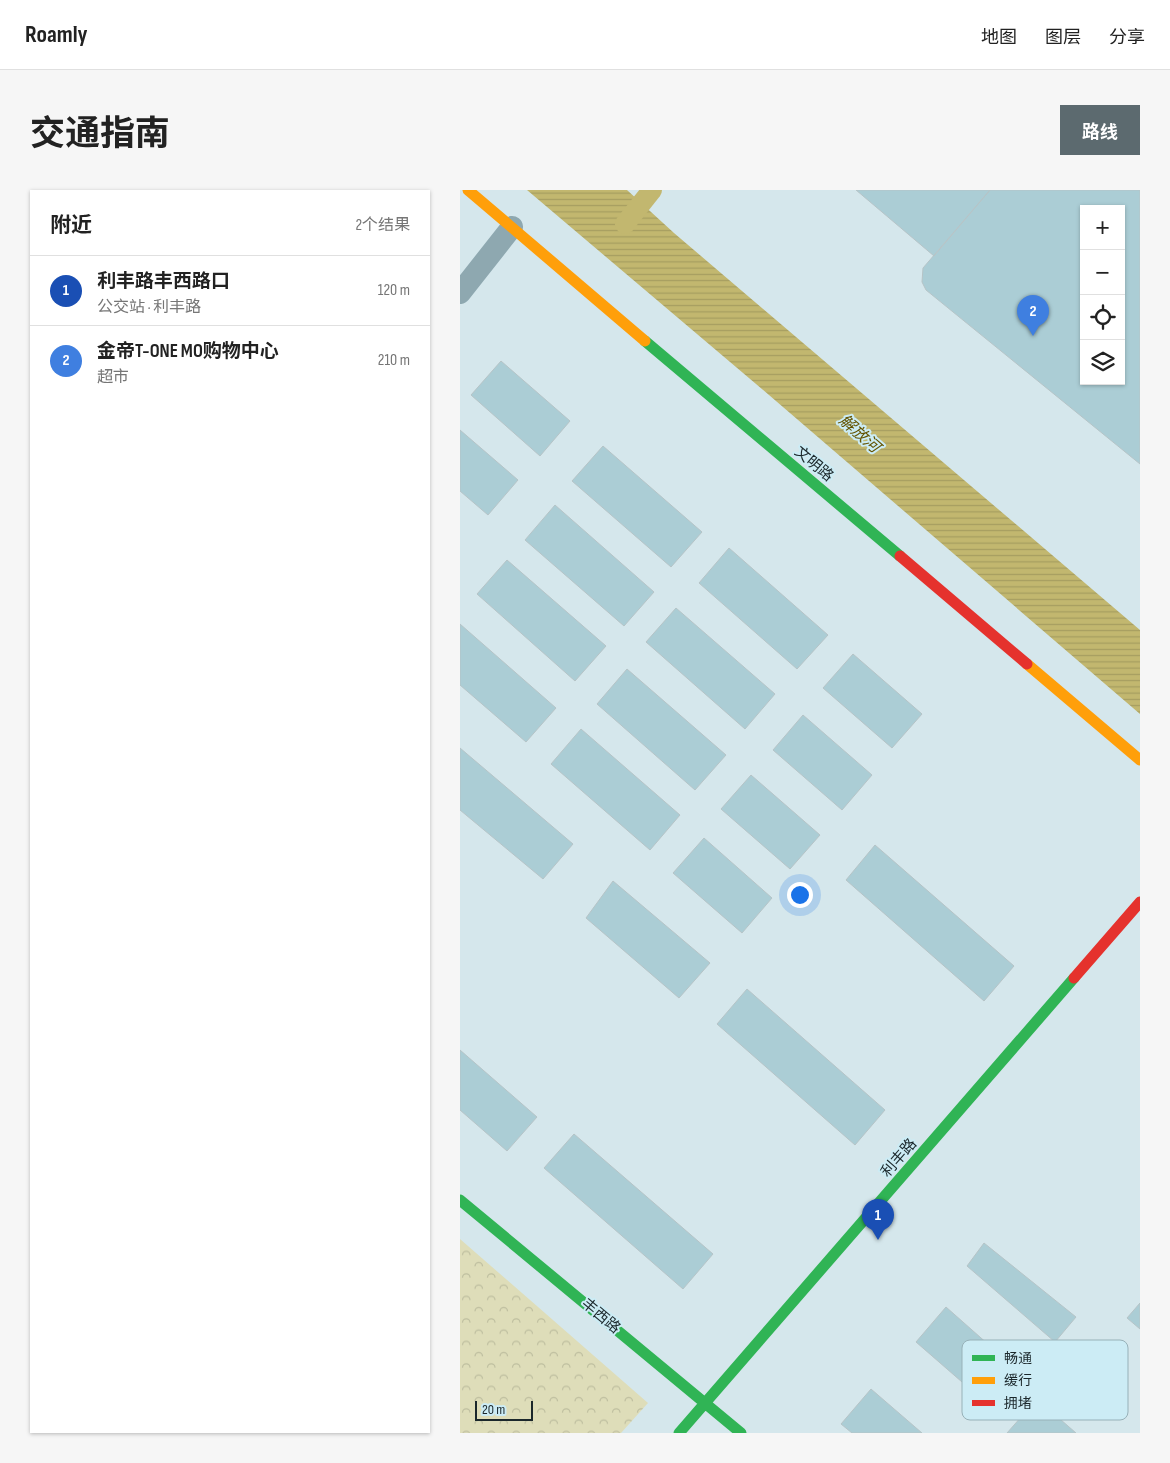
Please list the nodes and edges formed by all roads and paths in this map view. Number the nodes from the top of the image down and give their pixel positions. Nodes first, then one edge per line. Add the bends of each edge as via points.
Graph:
1 (468, 190) edge
2 (512, 228) junction
3 (460, 293) edge
4 (1140, 760) edge
5 (1140, 902) edge
6 (460, 1200) edge
7 (706, 1403) junction
8 (679, 1433) edge
9 (741, 1433) edge

1 - 2 street, 文明路
2 - 3 street
2 - 4 street, 文明路
5 - 7 street, 利丰路
6 - 7 street, 丰西路
7 - 8 street, 利丰路
7 - 9 street, 丰西路

